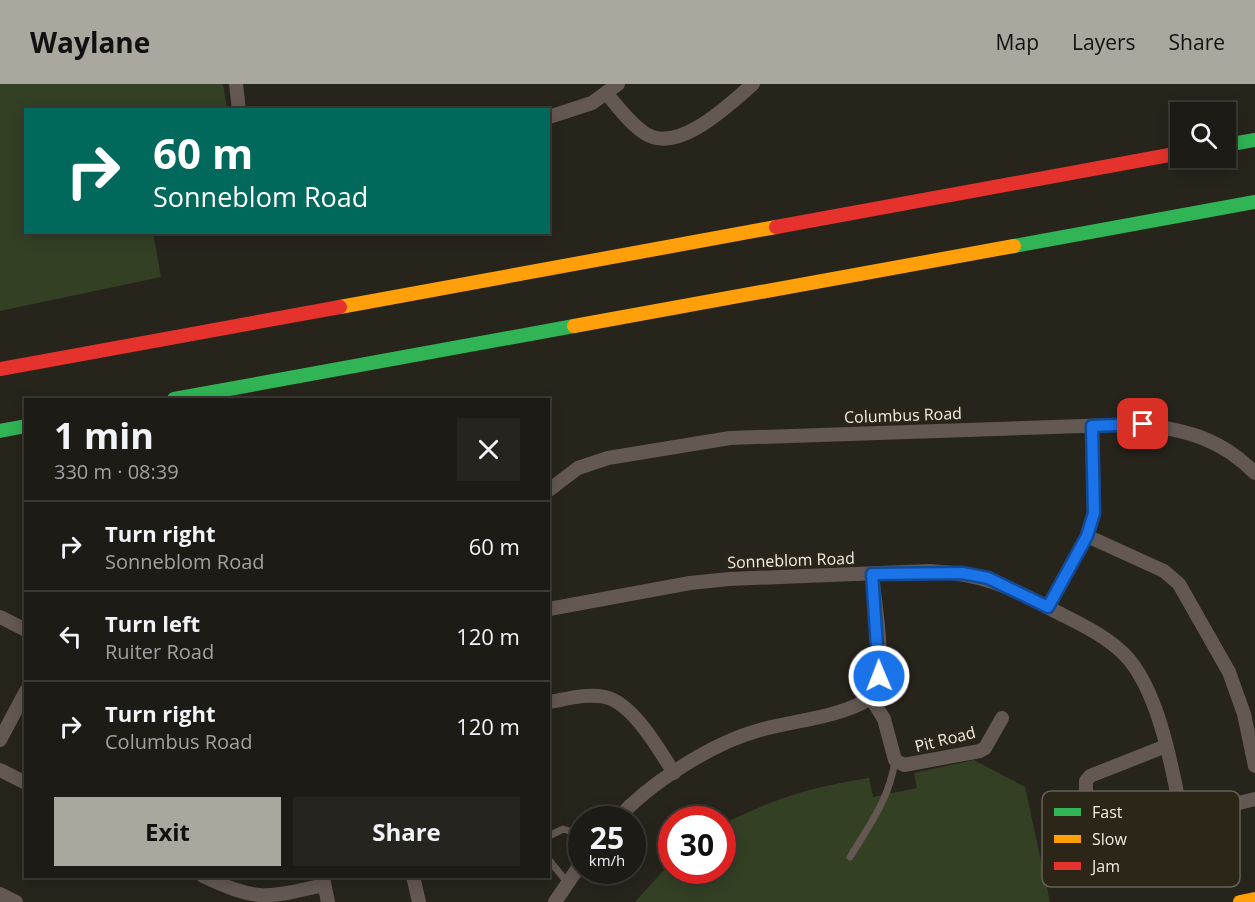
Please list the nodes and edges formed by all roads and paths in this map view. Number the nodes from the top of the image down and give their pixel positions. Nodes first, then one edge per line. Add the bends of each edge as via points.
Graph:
1 (236, 84) edge
2 (618, 84) edge
3 (753, 84) edge
4 (606, 94) junction
5 (240, 108) edge
6 (550, 117) edge
7 (1255, 140) edge
8 (1236, 143) edge
9 (1170, 155) edge
10 (1255, 202) edge
11 (0, 369) edge
12 (179, 398) edge
13 (24, 426) edge
14 (1092, 426) junction
15 (0, 431) edge
16 (1255, 473) edge
17 (550, 489) edge
18 (1087, 536) junction
19 (872, 574) junction
20 (1048, 607) junction
21 (550, 609) edge
22 (0, 617) edge
23 (24, 629) edge
24 (24, 695) edge
25 (871, 698) junction
26 (550, 702) edge
27 (1002, 718) dead end
28 (0, 740) edge
29 (1166, 746) junction
30 (895, 760) junction
31 (1255, 766) edge
32 (0, 770) edge
33 (674, 773) junction
34 (24, 782) edge
35 (1086, 791) edge
36 (1176, 791) edge
37 (1255, 799) edge
38 (1240, 803) edge
39 (633, 806) edge
40 (568, 830) edge
41 (550, 836) edge
42 (850, 857) dead end
43 (550, 861) edge
44 (207, 878) edge
45 (413, 878) edge
46 (323, 881) edge
47 (567, 882) joint
48 (0, 894) edge
49 (1255, 899) edge
50 (16, 902) edge
51 (328, 902) edge
52 (419, 902) edge
53 (555, 902) edge
54 (1240, 902) edge

1 - 5 street
2 - 4 street
3 - 4 street via 701,127 660,137 640,130
4 - 6 street via 585,106
7 - 8 main road
9 - 11 main road
10 - 12 main road
13 - 15 main road
14 - 16 street, Columbus Road via 1143,424 1186,431 1226,450
14 - 17 street, Columbus Road via 730,438 608,458 578,468
14 - 18 street via 1095,491
18 - 20 street
18 - 31 street via 1164,571 1179,584 1229,672 1244,714
19 - 20 street, Sonneblom Road via 962,573 988,578
19 - 21 street, Sonneblom Road via 690,583
19 - 25 street via 879,676
20 - 29 street, Sonneblom Road via 1110,642 1126,656 1149,694
22 - 23 street
24 - 28 street
25 - 30 street, Pit Road via 884,719
25 - 33 street via 835,713 758,731 711,750
26 - 33 street via 594,696 620,703 641,725
27 - 30 street, Pit Road via 980,751 904,765
29 - 35 street via 1090,776
29 - 36 street, Sonneblom Road
30 - 42 lane via 892,783 884,801
32 - 34 street
33 - 39 street
37 - 38 street
40 - 41 lane
43 - 47 lane
44 - 46 street via 252,897 275,896
45 - 52 street
46 - 51 street
47 - 53 street
48 - 50 street
49 - 54 main road

